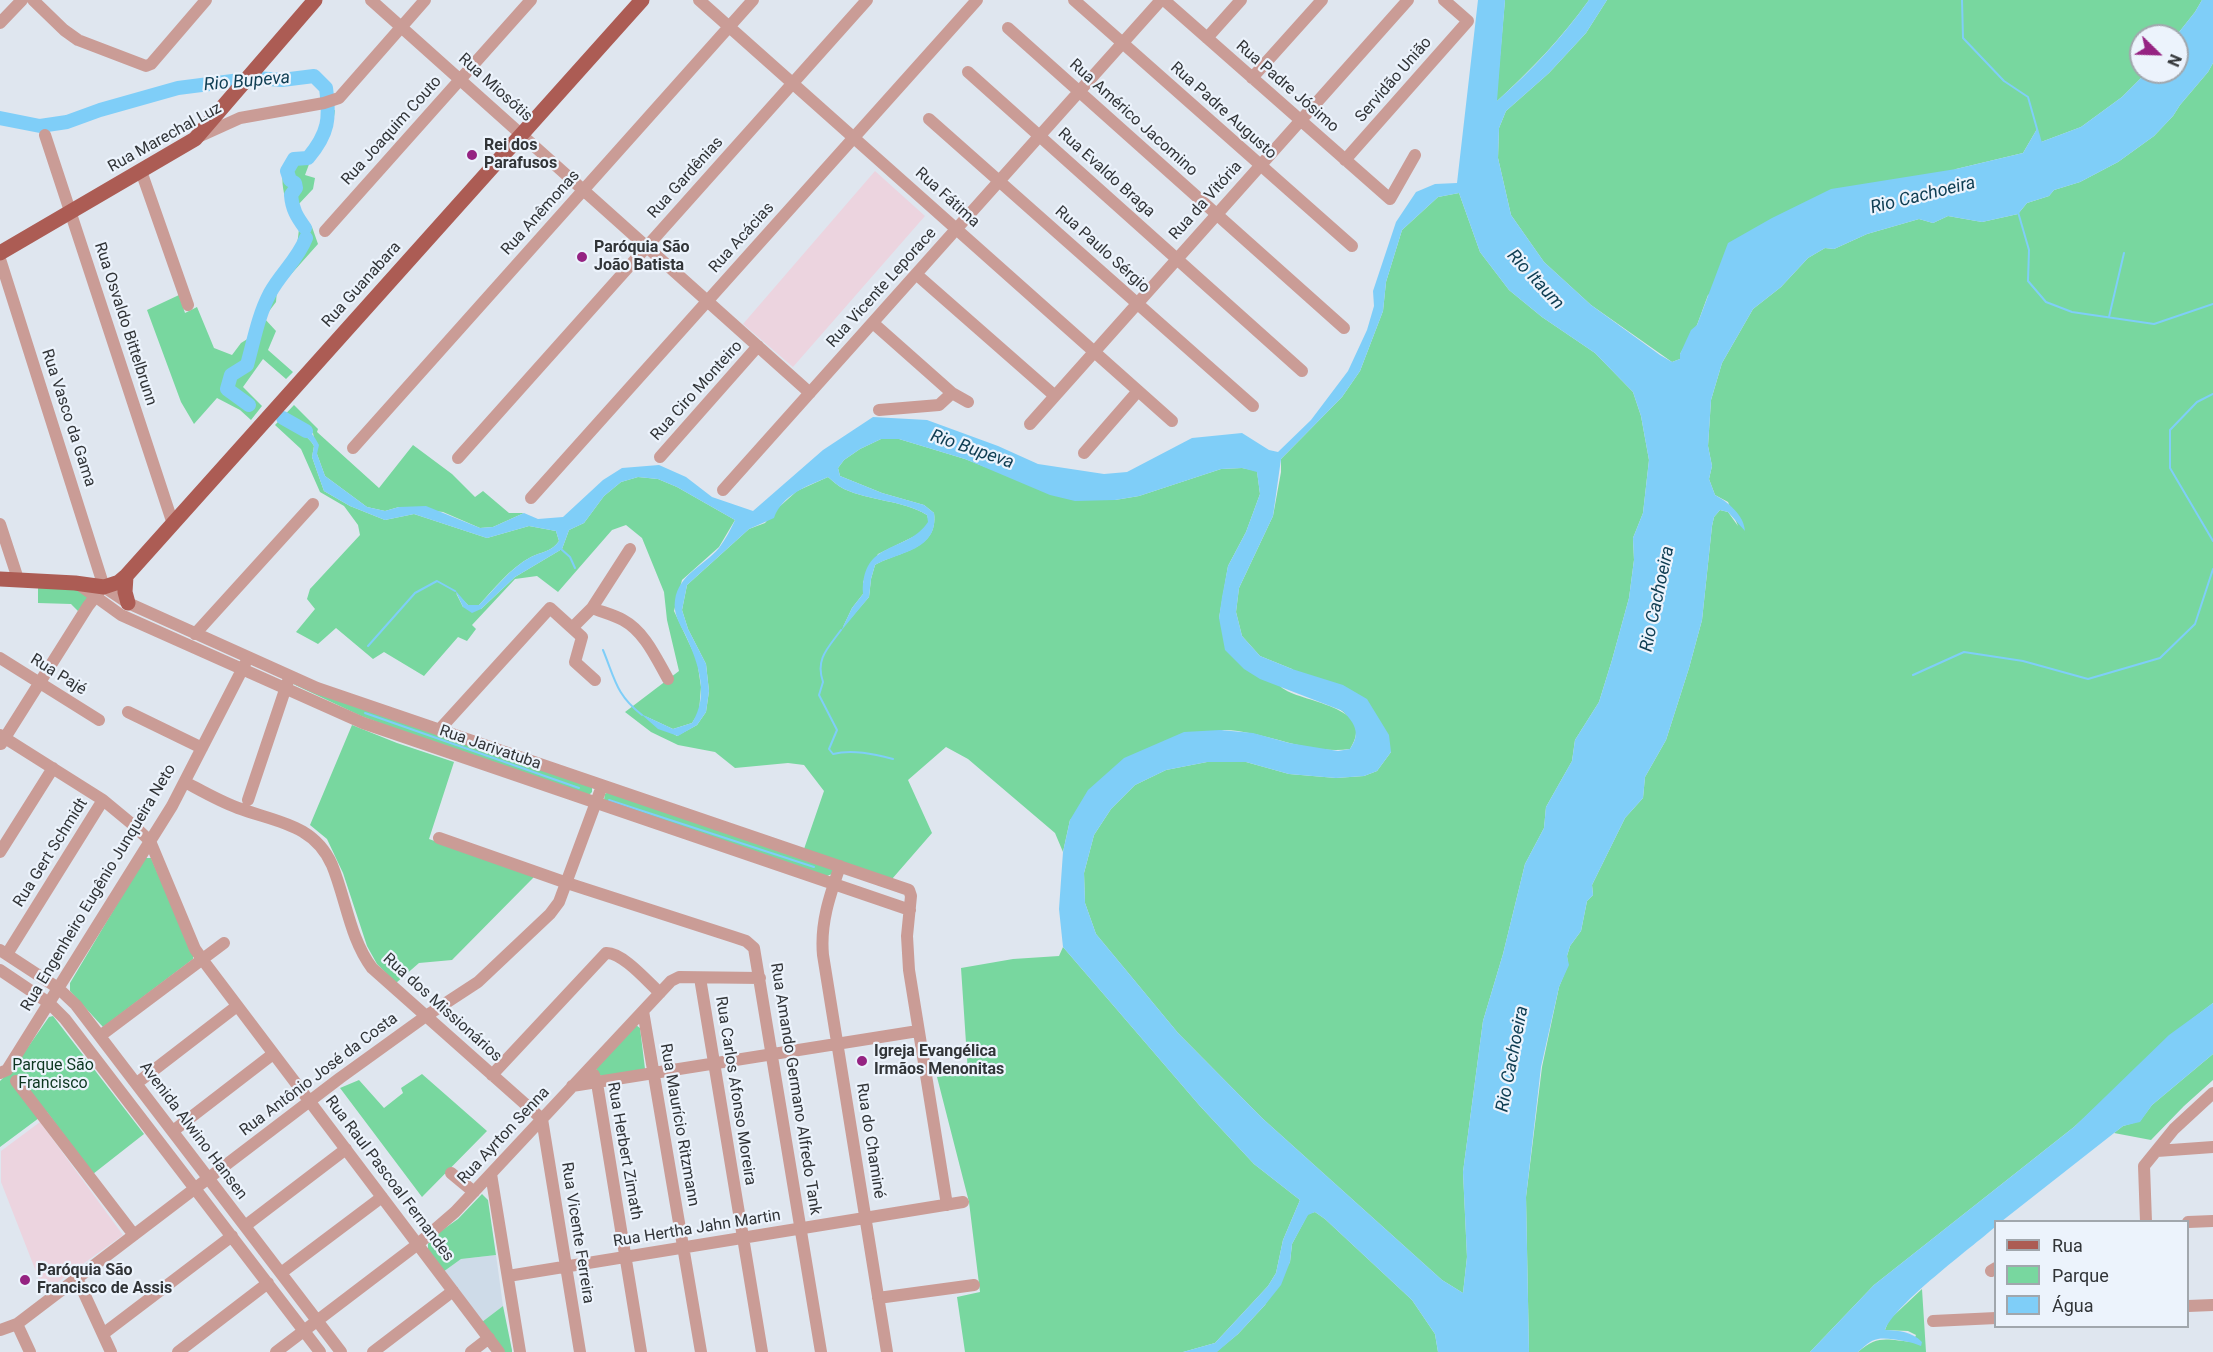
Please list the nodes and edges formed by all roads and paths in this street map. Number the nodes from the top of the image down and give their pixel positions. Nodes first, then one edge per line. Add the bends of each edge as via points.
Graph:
1 (22, 0) edge
2 (33, 0) edge
3 (206, 0) edge
4 (315, 0) edge
5 (371, 0) edge
6 (425, 0) edge
7 (531, 0) edge
8 (642, 0) edge
9 (699, 0) edge
10 (753, 0) edge
11 (867, 0) edge
12 (977, 0) edge
13 (1162, 0) edge
14 (1241, 0) edge
15 (1322, 0) edge
16 (1408, 0) edge
17 (1444, 0) edge
18 (1076, 1) edge
19 (0, 23) edge
20 (402, 27) junction
21 (729, 27) junction
22 (1008, 28) dead end
23 (1207, 38) junction
24 (1122, 43) junction
25 (968, 72) dead end
26 (1252, 78) junction
27 (460, 79) junction
28 (793, 83) junction
29 (1079, 92) junction
30 (929, 119) dead end
31 (1300, 121) junction
32 (521, 134) junction
33 (45, 135) dead end
34 (1039, 136) junction
35 (854, 138) junction
36 (195, 139) junction
37 (1415, 156) dead end
38 (1345, 160) junction
39 (1260, 165) junction
40 (141, 171) junction
41 (999, 181) junction
42 (584, 190) junction
43 (70, 212) junction
44 (1217, 214) junction
45 (956, 229) junction
46 (325, 231) dead end
47 (1352, 246) dead end
48 (647, 247) junction
49 (0, 253) edge
50 (0, 259) edge
51 (1177, 259) junction
52 (916, 274) junction
53 (708, 301) junction
54 (1137, 304) junction
55 (188, 306) dead end
56 (873, 323) junction
57 (1344, 328) dead end
58 (758, 346) junction
59 (1094, 352) junction
60 (1302, 371) dead end
61 (1138, 391) junction
62 (810, 393) junction
63 (952, 393) junction
64 (1054, 396) junction
65 (968, 402) dead end
66 (1253, 406) dead end
67 (879, 410) dead end
68 (1172, 421) dead end
69 (1030, 424) dead end
70 (353, 448) dead end
71 (1084, 453) dead end
72 (660, 457) dead end
73 (458, 458) dead end
74 (723, 490) dead end
75 (531, 498) dead end
76 (313, 504) dead end
77 (0, 524) edge
78 (173, 524) junction
79 (630, 549) dead end
80 (126, 576) junction
81 (0, 579) edge
82 (18, 579) junction
83 (100, 592) junction
84 (128, 603) junction
85 (592, 608) junction
86 (572, 628) junction
87 (195, 634) junction
88 (0, 658) edge
89 (245, 663) junction
90 (668, 679) dead end
91 (594, 680) dead end
92 (288, 682) junction
93 (40, 683) junction
94 (128, 712) dead end
95 (99, 720) dead end
96 (439, 730) junction
97 (2, 739) edge
98 (202, 748) junction
99 (53, 768) junction
100 (184, 782) junction
101 (602, 786) junction
102 (103, 800) junction
103 (248, 800) dead end
104 (596, 803) junction
105 (439, 838) dead end
106 (150, 841) junction
107 (0, 852) edge
108 (840, 866) junction
109 (567, 883) junction
110 (834, 884) junction
111 (910, 910) junction
112 (224, 943) dead end
113 (3, 952) edge
114 (202, 959) junction
115 (0, 970) edge
116 (700, 978) junction
117 (760, 978) junction
118 (58, 988) junction
119 (660, 993) junction
120 (49, 1003) junction
121 (237, 1006) junction
122 (643, 1011) junction
123 (426, 1016) junction
124 (918, 1031) junction
125 (100, 1036) junction
126 (837, 1044) junction
127 (273, 1054) junction
128 (773, 1054) junction
129 (595, 1063) junction
130 (714, 1064) junction
131 (4, 1071) edge
132 (654, 1074) junction
133 (492, 1075) junction
134 (16, 1081) dead end
135 (136, 1083) junction
136 (597, 1083) junction
137 (572, 1086) junction
138 (2213, 1093) edge
139 (309, 1101) junction
140 (542, 1119) junction
141 (173, 1131) junction
142 (2213, 1147) edge
143 (346, 1149) junction
144 (2157, 1151) junction
145 (451, 1173) dead end
146 (491, 1174) junction
147 (208, 1178) junction
148 (195, 1188) junction
149 (474, 1192) junction
150 (382, 1197) junction
151 (963, 1202) dead end
152 (947, 1205) junction
153 (865, 1218) junction
154 (2146, 1220) edge
155 (2213, 1221) edge
156 (2189, 1222) edge
157 (245, 1226) junction
158 (801, 1228) junction
159 (134, 1235) junction
160 (232, 1236) junction
161 (743, 1238) junction
162 (418, 1244) junction
163 (683, 1248) junction
164 (625, 1257) junction
165 (566, 1266) junction
166 (281, 1273) junction
167 (508, 1276) junction
168 (77, 1278) junction
169 (268, 1284) junction
170 (974, 1285) dead end
171 (453, 1291) junction
172 (878, 1298) junction
173 (2213, 1305) edge
174 (2189, 1306) edge
175 (1994, 1318) edge
176 (317, 1321) junction
177 (1933, 1321) dead end
178 (17, 1324) junction
179 (0, 1330) edge
180 (304, 1330) junction
181 (103, 1334) junction
182 (489, 1338) junction
183 (30, 1352) edge
184 (111, 1352) edge
185 (177, 1352) edge
186 (276, 1352) edge
187 (320, 1352) edge
188 (341, 1352) edge
189 (373, 1352) edge
190 (471, 1352) edge
191 (499, 1352) edge
192 (520, 1352) edge
193 (580, 1352) edge
194 (641, 1352) edge
195 (701, 1352) edge
196 (762, 1352) edge
197 (821, 1352) edge
198 (887, 1352) edge

1 - 19 street
2 - 3 street via 78,40 146,66
4 - 36 main road
5 - 20 street, Rua Miosótis
6 - 20 street, Rua Marechal Luz
7 - 27 street, Rua Joaquim Couto
8 - 32 main road, Rua Guanabara
9 - 21 street, Rua Fátima
10 - 21 street, Rua Anêmonas
11 - 28 street, Rua Gardênias
12 - 35 street, Rua Acácias
13 - 23 street, Rua Padre Jósimo
13 - 24 street, Rua Vicente Leporace
14 - 23 street
15 - 26 street
16 - 31 street, Rua da Vitória
17 - 38 street, Servidão União via 1468,21
18 - 24 street, Rua Padre Augusto
20 - 27 street, Rua Miosótis
20 - 36 street, Rua Marechal Luz via 345,92 328,102 240,118
21 - 28 street, Rua Fátima
21 - 42 street, Rua Anêmonas
22 - 29 street, Rua Américo Jacomino
23 - 26 street, Rua Padre Jósimo
24 - 29 street, Rua Vicente Leporace
24 - 39 street, Rua Padre Augusto
25 - 34 street, Rua Evaldo Braga
26 - 31 street, Rua Padre Jósimo
27 - 32 street, Rua Miosótis
27 - 46 street, Rua Joaquim Couto
28 - 35 street, Rua Fátima
28 - 48 street, Rua Gardênias
29 - 34 street, Rua Vicente Leporace
29 - 44 street, Rua Américo Jacomino
30 - 41 street, Rua Paulo Sérgio
31 - 38 street, Rua Padre Jósimo
31 - 39 street, Rua da Vitória
32 - 42 street, Rua Miosótis
32 - 78 main road, Rua Guanabara
33 - 43 street, Rua Osvaldo Bittelbrunn
34 - 41 street, Rua Vicente Leporace
34 - 51 street, Rua Evaldo Braga
35 - 45 street, Rua Fátima
35 - 53 street, Rua Acácias
36 - 40 main road, Rua Marechal Luz
37 - 38 street, Rua Padre Jósimo via 1390,199
39 - 44 street, Rua da Vitória
39 - 47 street, Rua Padre Augusto
40 - 43 main road, Rua Marechal Luz
40 - 55 street
41 - 45 street, Rua Vicente Leporace
41 - 54 street, Rua Paulo Sérgio
42 - 48 street, Rua Miosótis
42 - 70 street, Rua Anêmonas
43 - 49 main road, Rua Marechal Luz
43 - 78 street, Rua Osvaldo Bittelbrunn
44 - 51 street, Rua da Vitória
44 - 57 street, Rua Américo Jacomino
45 - 52 street, Rua Vicente Leporace
45 - 59 street, Rua Fátima
48 - 53 street, Rua Miosótis
48 - 73 street, Rua Gardênias
50 - 83 street, Rua Vasco da Gama
51 - 54 street, Rua da Vitória
51 - 60 street, Rua Evaldo Braga
52 - 56 street, Rua Vicente Leporace
52 - 64 street
53 - 58 street, Rua Miosótis
53 - 75 street, Rua Acácias
54 - 59 street, Rua da Vitória
54 - 66 street, Rua Paulo Sérgio
56 - 62 street, Rua Vicente Leporace
56 - 63 street
58 - 62 street, Rua Miosótis
58 - 72 street, Rua Ciro Monteiro
59 - 61 street, Rua Fátima
59 - 64 street, Rua da Vitória
61 - 68 street, Rua Fátima
61 - 71 street
62 - 74 street, Rua Vicente Leporace
63 - 65 street
63 - 67 street via 939,405
64 - 69 street, Rua da Vitória
76 - 87 street
77 - 82 street
78 - 80 main road, Rua Guanabara
79 - 85 street
80 - 83 main road, Rua Guanabara
80 - 84 main road
81 - 82 main road, Rua Jarivatuba
82 - 83 main road, Rua Jarivatuba via 75,583
83 - 84 street, Rua Jarivatuba
83 - 89 street, Rua Jarivatuba via 121,615
83 - 93 street
84 - 87 street, Rua Jarivatuba
85 - 86 street
85 - 90 street via 632,626 651,648
86 - 91 street via 582,640 575,662
86 - 96 street via 550,608
87 - 89 street, Rua Jarivatuba
88 - 93 street, Rua Pajé
89 - 92 street, Rua Jarivatuba
89 - 98 street, Rua Engenheiro Eugênio Junqueira Neto
92 - 96 street, Rua Jarivatuba
92 - 103 street
92 - 104 street, Rua Jarivatuba via 390,733
93 - 95 street, Rua Pajé
93 - 97 street
94 - 98 street
96 - 101 street, Rua Jarivatuba
97 - 99 street, Rua Raul Pascoal Fernandes
98 - 100 street, Rua Engenheiro Eugênio Junqueira Neto
99 - 102 street, Rua Raul Pascoal Fernandes
99 - 107 street
100 - 106 street, Rua Engenheiro Eugênio Junqueira Neto
100 - 123 street, Rua dos Missionários via 231,805 293,826 316,840 333,867 365,959
101 - 104 street, Rua Antônio José da Costa
101 - 108 street, Rua Jarivatuba
102 - 106 street, Rua Raul Pascoal Fernandes
102 - 113 street, Rua Gert Schmidt
104 - 109 street, Rua Antônio José da Costa
104 - 110 street, Rua Jarivatuba
105 - 109 street, Rua Amando Germano Alfredo Tank
106 - 114 street, Rua Raul Pascoal Fernandes
106 - 118 street, Rua Engenheiro Eugênio Junqueira Neto
108 - 110 street, Rua do Chaminé
108 - 111 street, Rua Jarivatuba via 905,887 911,893
109 - 117 street, Rua Amando Germano Alfredo Tank via 746,941 754,948
109 - 123 street, Rua Antônio José da Costa via 550,914 492,970
110 - 111 street, Rua Jarivatuba
110 - 126 street, Rua do Chaminé via 822,943
111 - 124 street via 907,958
112 - 114 street
113 - 118 street, Avenida Alwino Hansen
114 - 121 street, Rua Raul Pascoal Fernandes
114 - 125 street
115 - 120 street, Avenida Alwino Hansen
116 - 117 street, Rua Ayrton Senna
116 - 119 street, Rua Ayrton Senna via 675,978
116 - 130 street, Rua Carlos Afonso Moreira
117 - 128 street, Rua Amando Germano Alfredo Tank
118 - 120 street, Rua Engenheiro Eugênio Junqueira Neto
118 - 125 street, Avenida Alwino Hansen
119 - 122 street, Rua Ayrton Senna
119 - 133 street via 623,959 606,954
120 - 131 street, Rua Engenheiro Eugênio Junqueira Neto
120 - 148 street, Avenida Alwino Hansen
121 - 127 street, Rua Raul Pascoal Fernandes
121 - 135 street
122 - 129 street, Rua Ayrton Senna
122 - 132 street, Rua Maurício Ritzmann
123 - 133 street, Rua dos Missionários
123 - 139 street, Rua Antônio José da Costa
124 - 126 street
124 - 152 street
125 - 135 street, Avenida Alwino Hansen
126 - 128 street
126 - 153 street, Rua do Chaminé
127 - 139 street, Rua Raul Pascoal Fernandes
127 - 141 street
128 - 130 street
128 - 158 street, Rua Amando Germano Alfredo Tank
129 - 136 street, Rua Herbert Zimath
129 - 137 street, Rua Ayrton Senna
130 - 132 street
130 - 161 street, Rua Carlos Afonso Moreira
132 - 136 street
132 - 163 street, Rua Maurício Ritzmann
133 - 140 street, Rua dos Missionários
134 - 159 street
135 - 141 street, Avenida Alwino Hansen
136 - 137 street
136 - 164 street, Rua Herbert Zimath
137 - 140 street, Rua Ayrton Senna
138 - 144 street via 2174,1129
139 - 143 street, Rua Raul Pascoal Fernandes
139 - 147 street, Rua Antônio José da Costa
140 - 146 street, Rua Ayrton Senna
140 - 165 street, Rua Vicente Ferreira
141 - 147 street, Avenida Alwino Hansen
142 - 144 street
143 - 150 street, Rua Raul Pascoal Fernandes
143 - 157 street
144 - 154 street via 2144,1166
145 - 149 street
146 - 149 street, Rua Ayrton Senna
146 - 167 street
147 - 148 street, Rua Antônio José da Costa
147 - 157 street, Avenida Alwino Hansen
148 - 159 street, Rua Antônio José da Costa
148 - 160 street, Avenida Alwino Hansen
149 - 162 street, Rua Ayrton Senna
150 - 162 street, Rua Raul Pascoal Fernandes
150 - 166 street
151 - 152 street, Rua Hertha Jahn Martin
152 - 153 street, Rua Hertha Jahn Martin
153 - 158 street, Rua Hertha Jahn Martin
153 - 172 street, Rua do Chaminé
155 - 156 street
157 - 166 street, Avenida Alwino Hansen
158 - 161 street, Rua Hertha Jahn Martin
158 - 197 street, Rua Amando Germano Alfredo Tank
159 - 168 street, Rua Antônio José da Costa
160 - 169 street, Avenida Alwino Hansen
160 - 181 street
161 - 163 street, Rua Hertha Jahn Martin
161 - 196 street, Rua Carlos Afonso Moreira
162 - 171 street, Rua Raul Pascoal Fernandes
162 - 176 street, Rua Ayrton Senna
163 - 164 street, Rua Hertha Jahn Martin
163 - 195 street, Rua Maurício Ritzmann
164 - 165 street, Rua Hertha Jahn Martin
164 - 194 street, Rua Herbert Zimath
165 - 167 street, Rua Hertha Jahn Martin
165 - 193 street, Rua Vicente Ferreira
166 - 176 street, Avenida Alwino Hansen
167 - 192 street
168 - 178 street, Rua Antônio José da Costa
168 - 181 street
169 - 180 street, Avenida Alwino Hansen
169 - 185 street
170 - 172 street
171 - 182 street, Rua Raul Pascoal Fernandes
171 - 189 street
172 - 198 street, Rua do Chaminé
173 - 174 street
175 - 177 street
176 - 180 street, Rua Ayrton Senna
176 - 188 street, Avenida Alwino Hansen
178 - 179 street, Rua Antônio José da Costa
178 - 183 street
180 - 186 street, Rua Ayrton Senna
180 - 187 street, Avenida Alwino Hansen
181 - 184 street
182 - 190 street
182 - 191 street, Rua Raul Pascoal Fernandes

